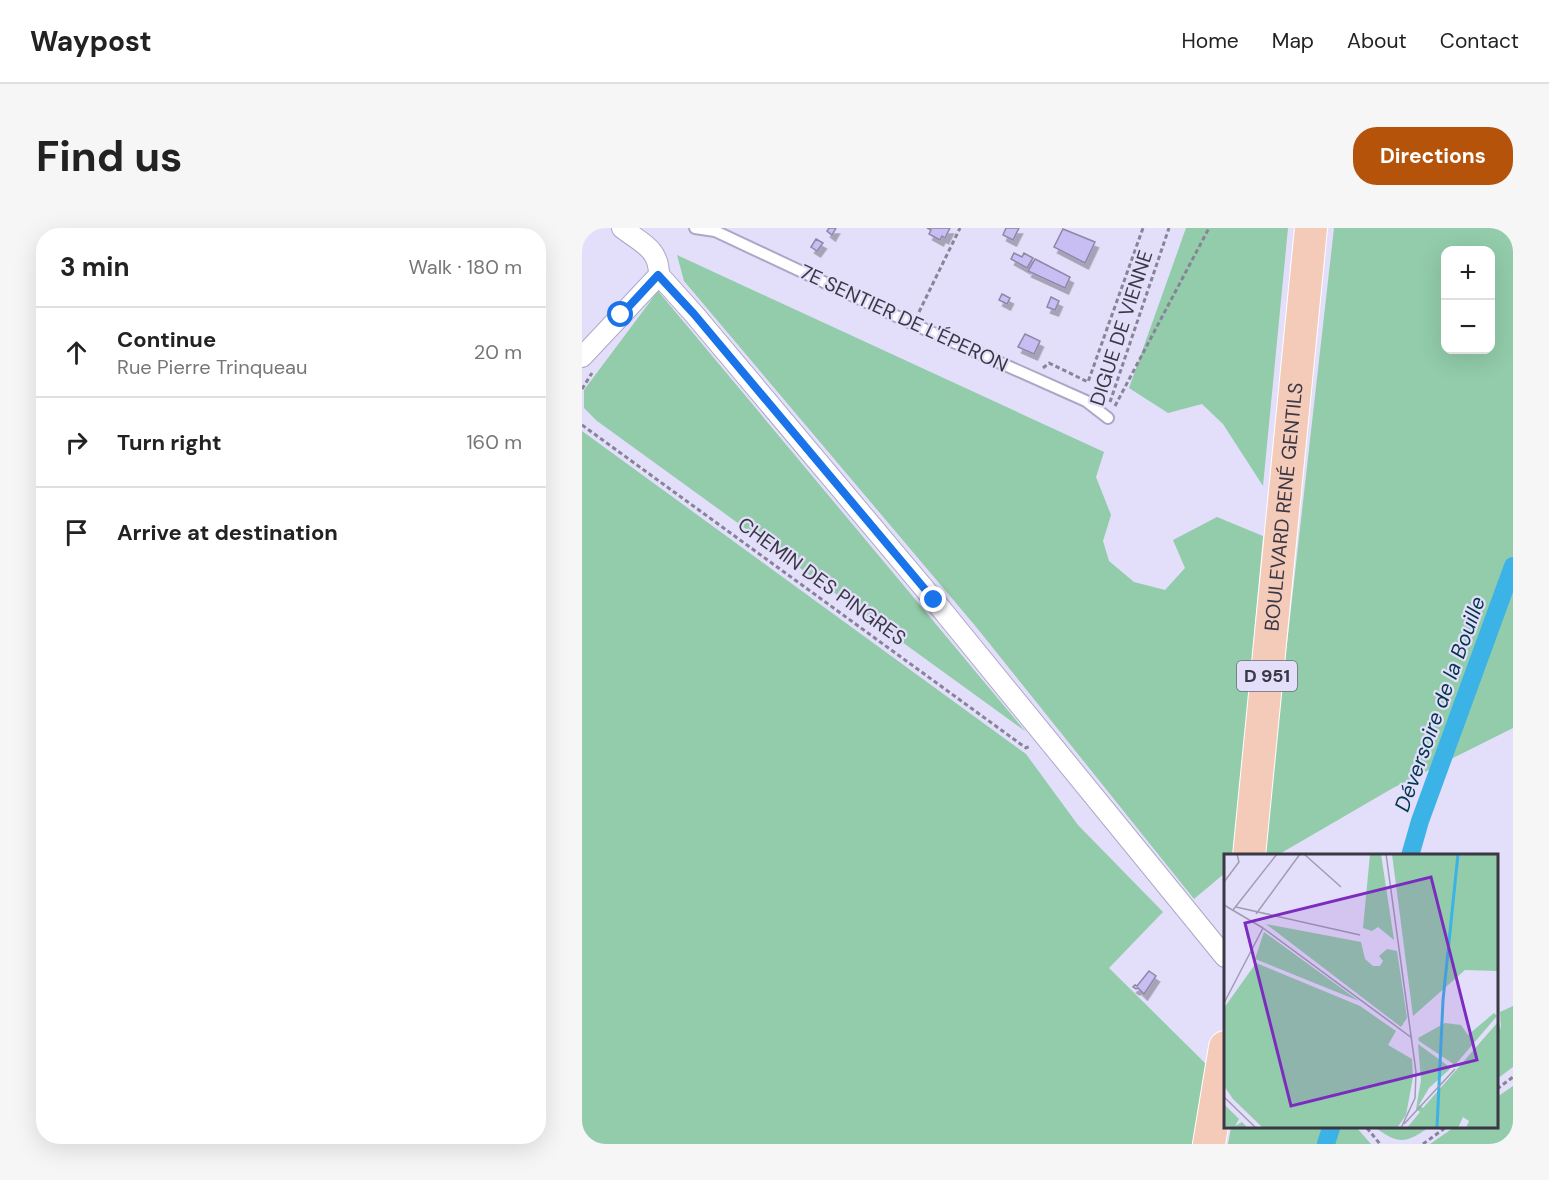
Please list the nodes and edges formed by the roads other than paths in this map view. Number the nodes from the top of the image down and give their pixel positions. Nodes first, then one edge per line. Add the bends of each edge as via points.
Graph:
1 (622, 228) edge
2 (695, 228) edge
3 (1311, 228) edge
4 (658, 275) junction
5 (582, 357) edge
6 (1108, 418) road end
7 (1249, 854) edge
8 (1224, 956) edge
9 (1224, 1053) edge
10 (1209, 1144) edge

1 - 4 street via 654,252
2 - 6 lane, 7E SENTIER DE L'ÉPERON via 715,231 1086,401
3 - 7 main road, BOULEVARD RENÉ GENTILS / D 951
4 - 5 street
4 - 8 street via 896,555
9 - 10 main road

